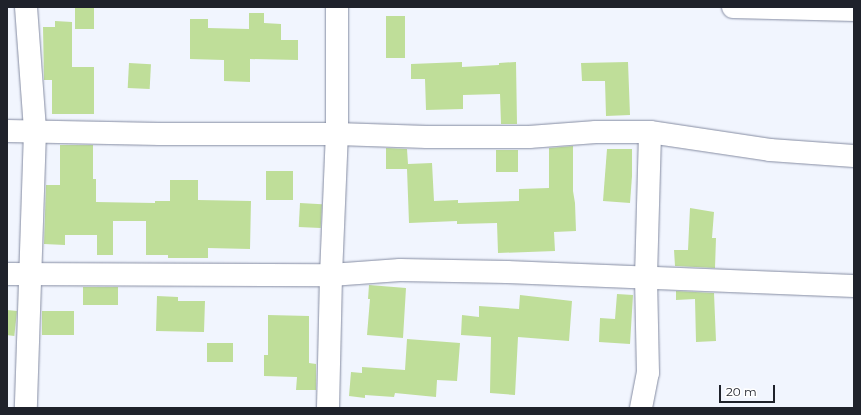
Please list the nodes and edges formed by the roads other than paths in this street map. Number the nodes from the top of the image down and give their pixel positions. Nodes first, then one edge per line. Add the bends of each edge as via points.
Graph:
1 (26, 7) edge
2 (336, 7) edge
3 (733, 7) edge
4 (854, 10) edge
5 (7, 131) edge
6 (35, 131) junction
7 (650, 132) junction
8 (337, 134) junction
9 (854, 156) edge
10 (7, 274) edge
11 (31, 274) junction
12 (331, 275) junction
13 (646, 276) junction
14 (854, 286) edge
15 (26, 408) edge
16 (328, 408) edge
17 (641, 408) edge

1 - 6 street
2 - 8 street
3 - 4 street
5 - 6 street
6 - 8 street
6 - 11 street
7 - 8 street via 596,132 529,137
7 - 9 street via 770,150
7 - 13 street
8 - 12 street
10 - 11 street
11 - 12 street
11 - 15 street
12 - 13 street via 400,270
12 - 16 street
13 - 14 street
13 - 17 street via 648,372

